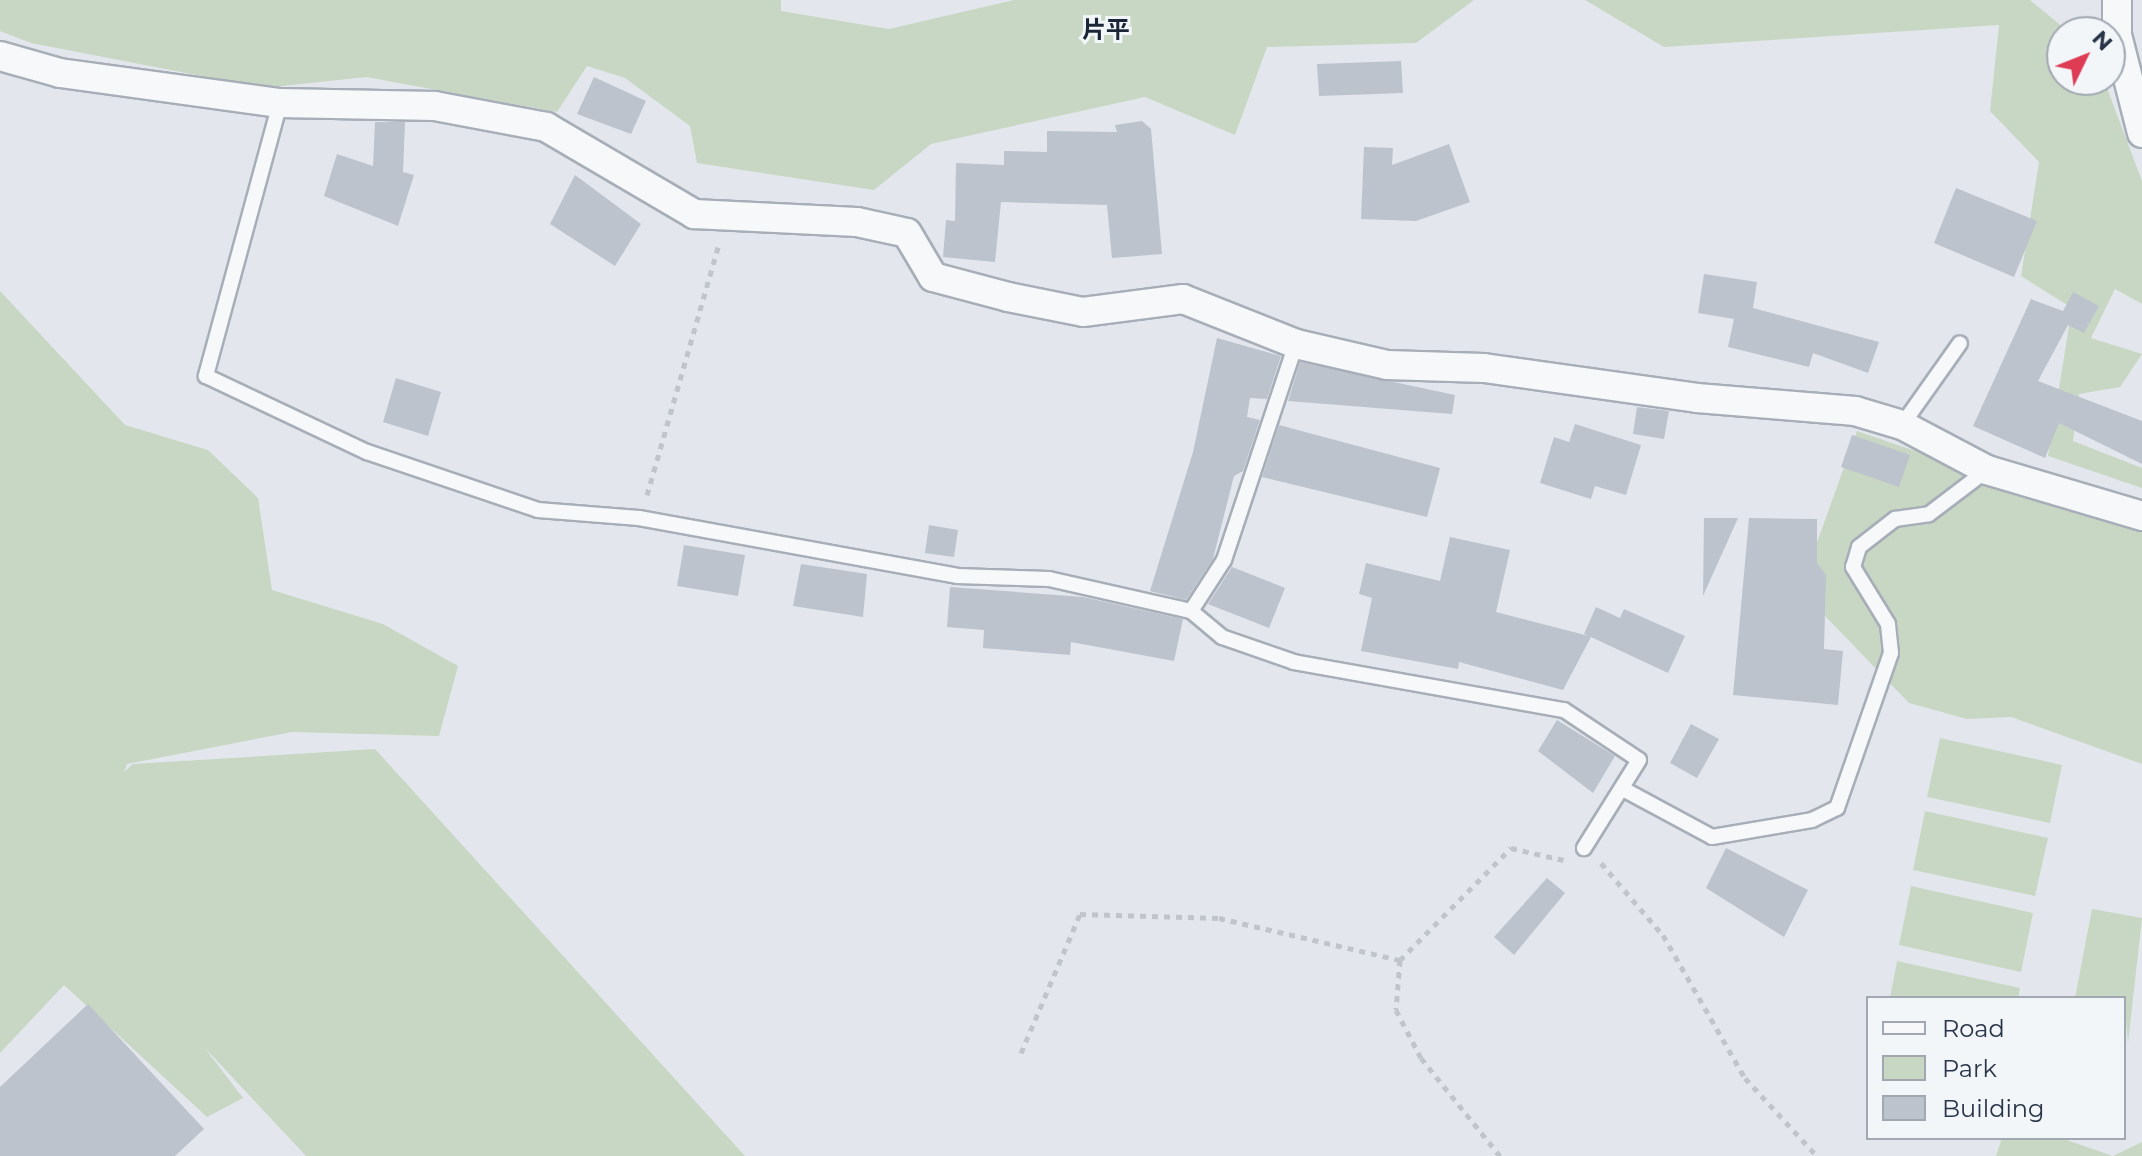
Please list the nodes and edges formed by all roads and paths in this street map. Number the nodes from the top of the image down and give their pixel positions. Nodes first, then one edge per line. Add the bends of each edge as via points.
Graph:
1 (2117, 0) edge
2 (0, 56) edge
3 (280, 103) junction
4 (2142, 133) edge
5 (726, 215) junction
6 (1960, 343) dead end
7 (1296, 344) junction
8 (1902, 425) junction
9 (1987, 470) junction
10 (2142, 516) edge
11 (639, 518) junction
12 (1191, 611) junction
13 (1623, 789) junction
14 (1584, 848) junction
15 (1400, 960) junction
16 (1021, 1053) dead end
17 (1500, 1156) edge
18 (1817, 1156) edge

1 - 4 street via 2117,35
2 - 3 street via 60,73
3 - 5 street via 435,106 546,127 651,195 694,214
3 - 11 lane via 206,376 367,452 538,510
5 - 7 street via 857,222 907,233 933,277 1083,312 1183,299
5 - 11 path
6 - 8 lane
7 - 8 street via 1387,365 1484,368 1697,398 1855,411
7 - 12 lane via 1224,560
8 - 9 street
9 - 10 street
9 - 13 lane via 1929,514 1895,519 1859,547 1853,567 1888,624 1891,653 1837,808 1812,820 1712,837
11 - 12 lane via 845,561 1049,579
12 - 13 lane via 1222,637 1294,662 1564,710 1639,760
13 - 14 lane
14 - 15 path via 1566,860 1511,848
14 - 18 path via 1621,879 1655,923 1745,1078
15 - 16 path via 1219,918 1080,914
15 - 17 path via 1396,1010 1421,1058

